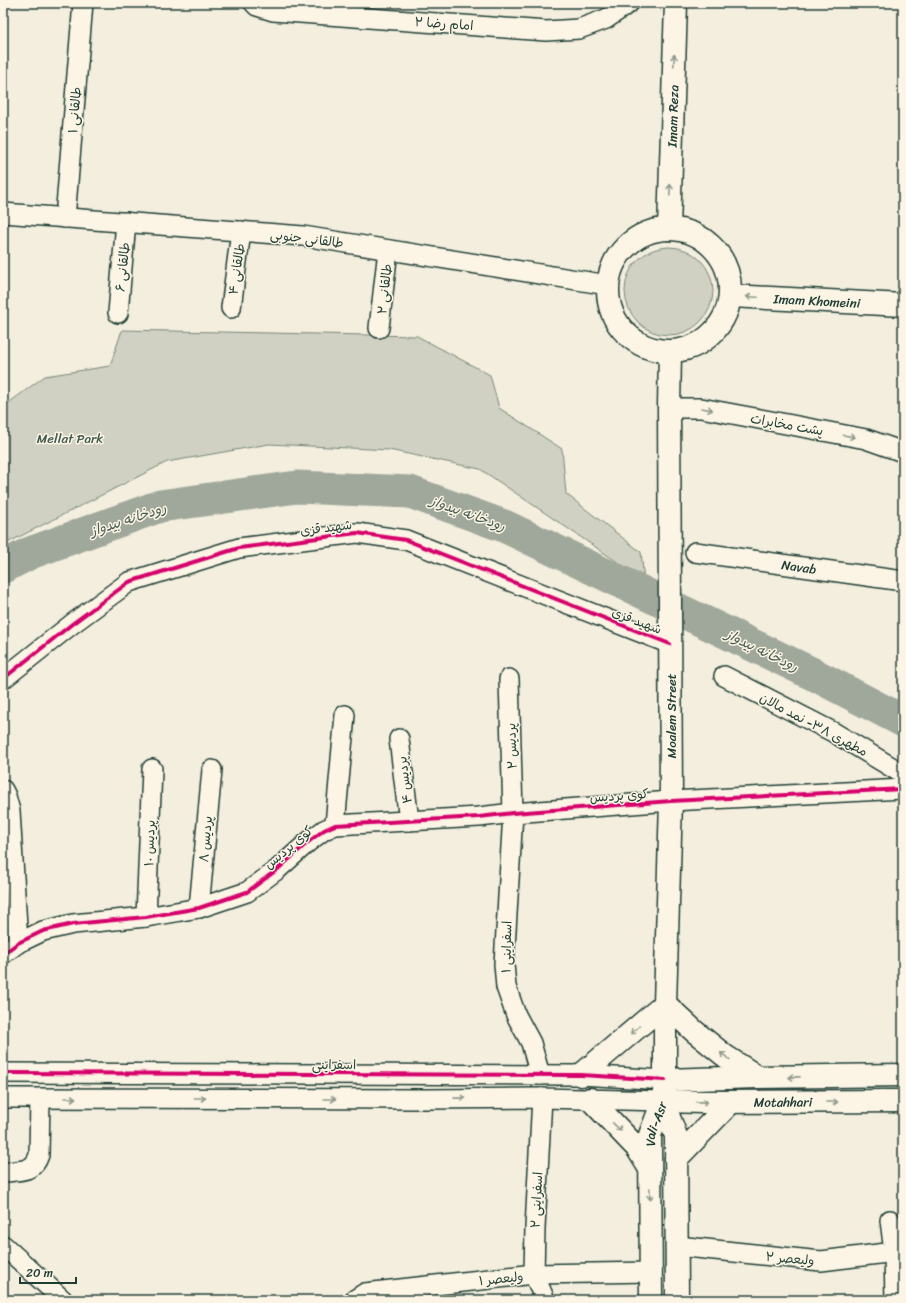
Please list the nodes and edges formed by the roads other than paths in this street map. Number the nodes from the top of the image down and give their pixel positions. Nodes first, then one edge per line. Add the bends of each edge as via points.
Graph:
1 (83, 3) edge
2 (254, 3) edge
3 (629, 3) edge
4 (676, 3) edge
5 (3, 213) edge
6 (65, 218) junction
7 (126, 222) junction
8 (669, 229) junction
9 (241, 231) junction
10 (388, 250) junction
11 (608, 285) junction
12 (731, 296) junction
13 (903, 305) edge
14 (231, 308) dead end
15 (118, 312) dead end
16 (379, 328) dead end
17 (670, 352) junction
18 (669, 408) junction
19 (903, 452) edge
20 (695, 552) dead end
21 (903, 581) edge
22 (670, 644) junction
23 (724, 676) dead end
24 (3, 679) edge
25 (509, 679) dead end
26 (345, 715) dead end
27 (399, 739) dead end
28 (152, 768) dead end
29 (212, 770) dead end
30 (903, 774) edge
31 (903, 789) edge
32 (3, 790) edge
33 (671, 801) junction
34 (512, 813) junction
35 (409, 821) junction
36 (335, 826) junction
37 (199, 908) junction
38 (146, 917) junction
39 (18, 943) junction
40 (3, 954) edge
41 (665, 1004) junction
42 (3, 1074) edge
43 (427, 1074) junction
44 (540, 1075) junction
45 (581, 1075) junction
46 (903, 1075) edge
47 (758, 1077) junction
48 (664, 1080) junction
49 (3, 1098) edge
50 (40, 1098) junction
51 (542, 1098) junction
52 (428, 1099) junction
53 (590, 1099) junction
54 (663, 1101) junction
55 (903, 1101) edge
56 (731, 1102) junction
57 (676, 1159) junction
58 (650, 1169) junction
59 (3, 1172) edge
60 (890, 1220) dead end
61 (3, 1245) edge
62 (677, 1246) junction
63 (899, 1251) edge
64 (652, 1272) junction
65 (678, 1273) junction
66 (534, 1274) junction
67 (64, 1300) edge
68 (354, 1300) edge
69 (545, 1300) edge
70 (651, 1300) edge
71 (678, 1300) edge
72 (895, 1300) edge

1 - 6 street, طالقانی ۱
2 - 3 street, امام رضا ۲ via 273,10 546,31 579,29 606,19
8 -> 4 main road, Imam Reza
5 - 6 street, طالقانی جنوبی
6 - 7 street, طالقانی جنوبی
7 - 9 street, طالقانی جنوبی
7 - 15 street, طالقانی ۶
8 - 11 main road via 651,231 635,239 621,252 612,267
8 - 12 main road via 689,232 707,242 721,257 729,276
9 - 10 street, طالقانی جنوبی via 303,236
9 - 14 street, طالقانی ۴
10 - 11 street, طالقانی جنوبی
10 - 16 street, طالقانی ۲
11 - 17 main road via 610,305 618,324 627,334 650,349
13 -> 12 main road, Imam Khomeini
12 - 17 main road via 726,314 717,329 704,342 687,350
17 - 18 main road, Moalem Street
18 -> 19 street, پشت مخابرات via 701,408 858,437
18 - 22 main road, Moalem Street
20 - 21 street, Navab
22 - 24 street, شهید قزی via 406,540 357,533 239,548 129,582
22 - 33 main road, Moalem Street
23 - 30 street, مطهری ۳۸- نمد مالان via 833,732
25 - 34 street, پردیس ۲
26 - 36 street
27 - 35 street, پردیس ۴
28 - 38 street, پردیس ۱۰
29 - 37 street, پردیس ۸
31 - 33 street, کوی پردیس
32 - 39 street via 10,811
33 - 34 street, کوی پردیس
33 - 41 main road, Moalem Street
34 - 35 street, کوی پردیس
34 - 44 street, اسفراینی ۱ via 504,964 506,987 516,1015 531,1043
35 - 36 street, کوی پردیس
36 - 37 street, کوی پردیس via 324,830 247,892
37 - 38 street, کوی پردیس
38 - 39 street, کوی پردیس via 73,924 43,931
39 - 40 street, کوی پردیس
41 -> 45 main road
47 -> 41 main road via 725,1056
41 - 48 main road, Moalem Street
42 - 43 street, اسفراینی
43 - 44 street, اسفراینی
43 - 52 street via 436,1084 436,1090
44 - 45 street, اسفراینی
45 - 48 street, اسفراینی
46 -> 47 main road, Motahhari
47 - 48 main road, Motahhari
48 - 54 main road, Moalem Street
49 - 50 street
50 -> 52 street
50 - 59 street via 39,1155 36,1162 24,1170
52 -> 51 street
51 - 53 street
51 - 66 street, اسفراینی ۲ via 534,1228
53 - 54 street
53 -> 58 main road via 637,1148
54 -> 56 main road, Motahhari
54 - 57 main road, Vali-Asr via 676,1136
54 - 58 main road, Vali-Asr via 650,1135
56 -> 55 main road, Motahhari
56 - 57 main road
57 - 62 main road, Vali-Asr
58 -> 64 main road, Vali-Asr
60 - 63 street
61 - 67 street
62 - 63 street, ولیعصر ۲ via 821,1261
62 - 65 main road, Vali-Asr
63 - 72 street
64 - 65 main road
64 - 66 street, ولیعصر ۱
64 - 70 main road, Vali-Asr
65 - 71 main road, Vali-Asr
66 - 68 street, ولیعصر ۱ via 365,1293
66 - 69 street, اسفراینی ۲

